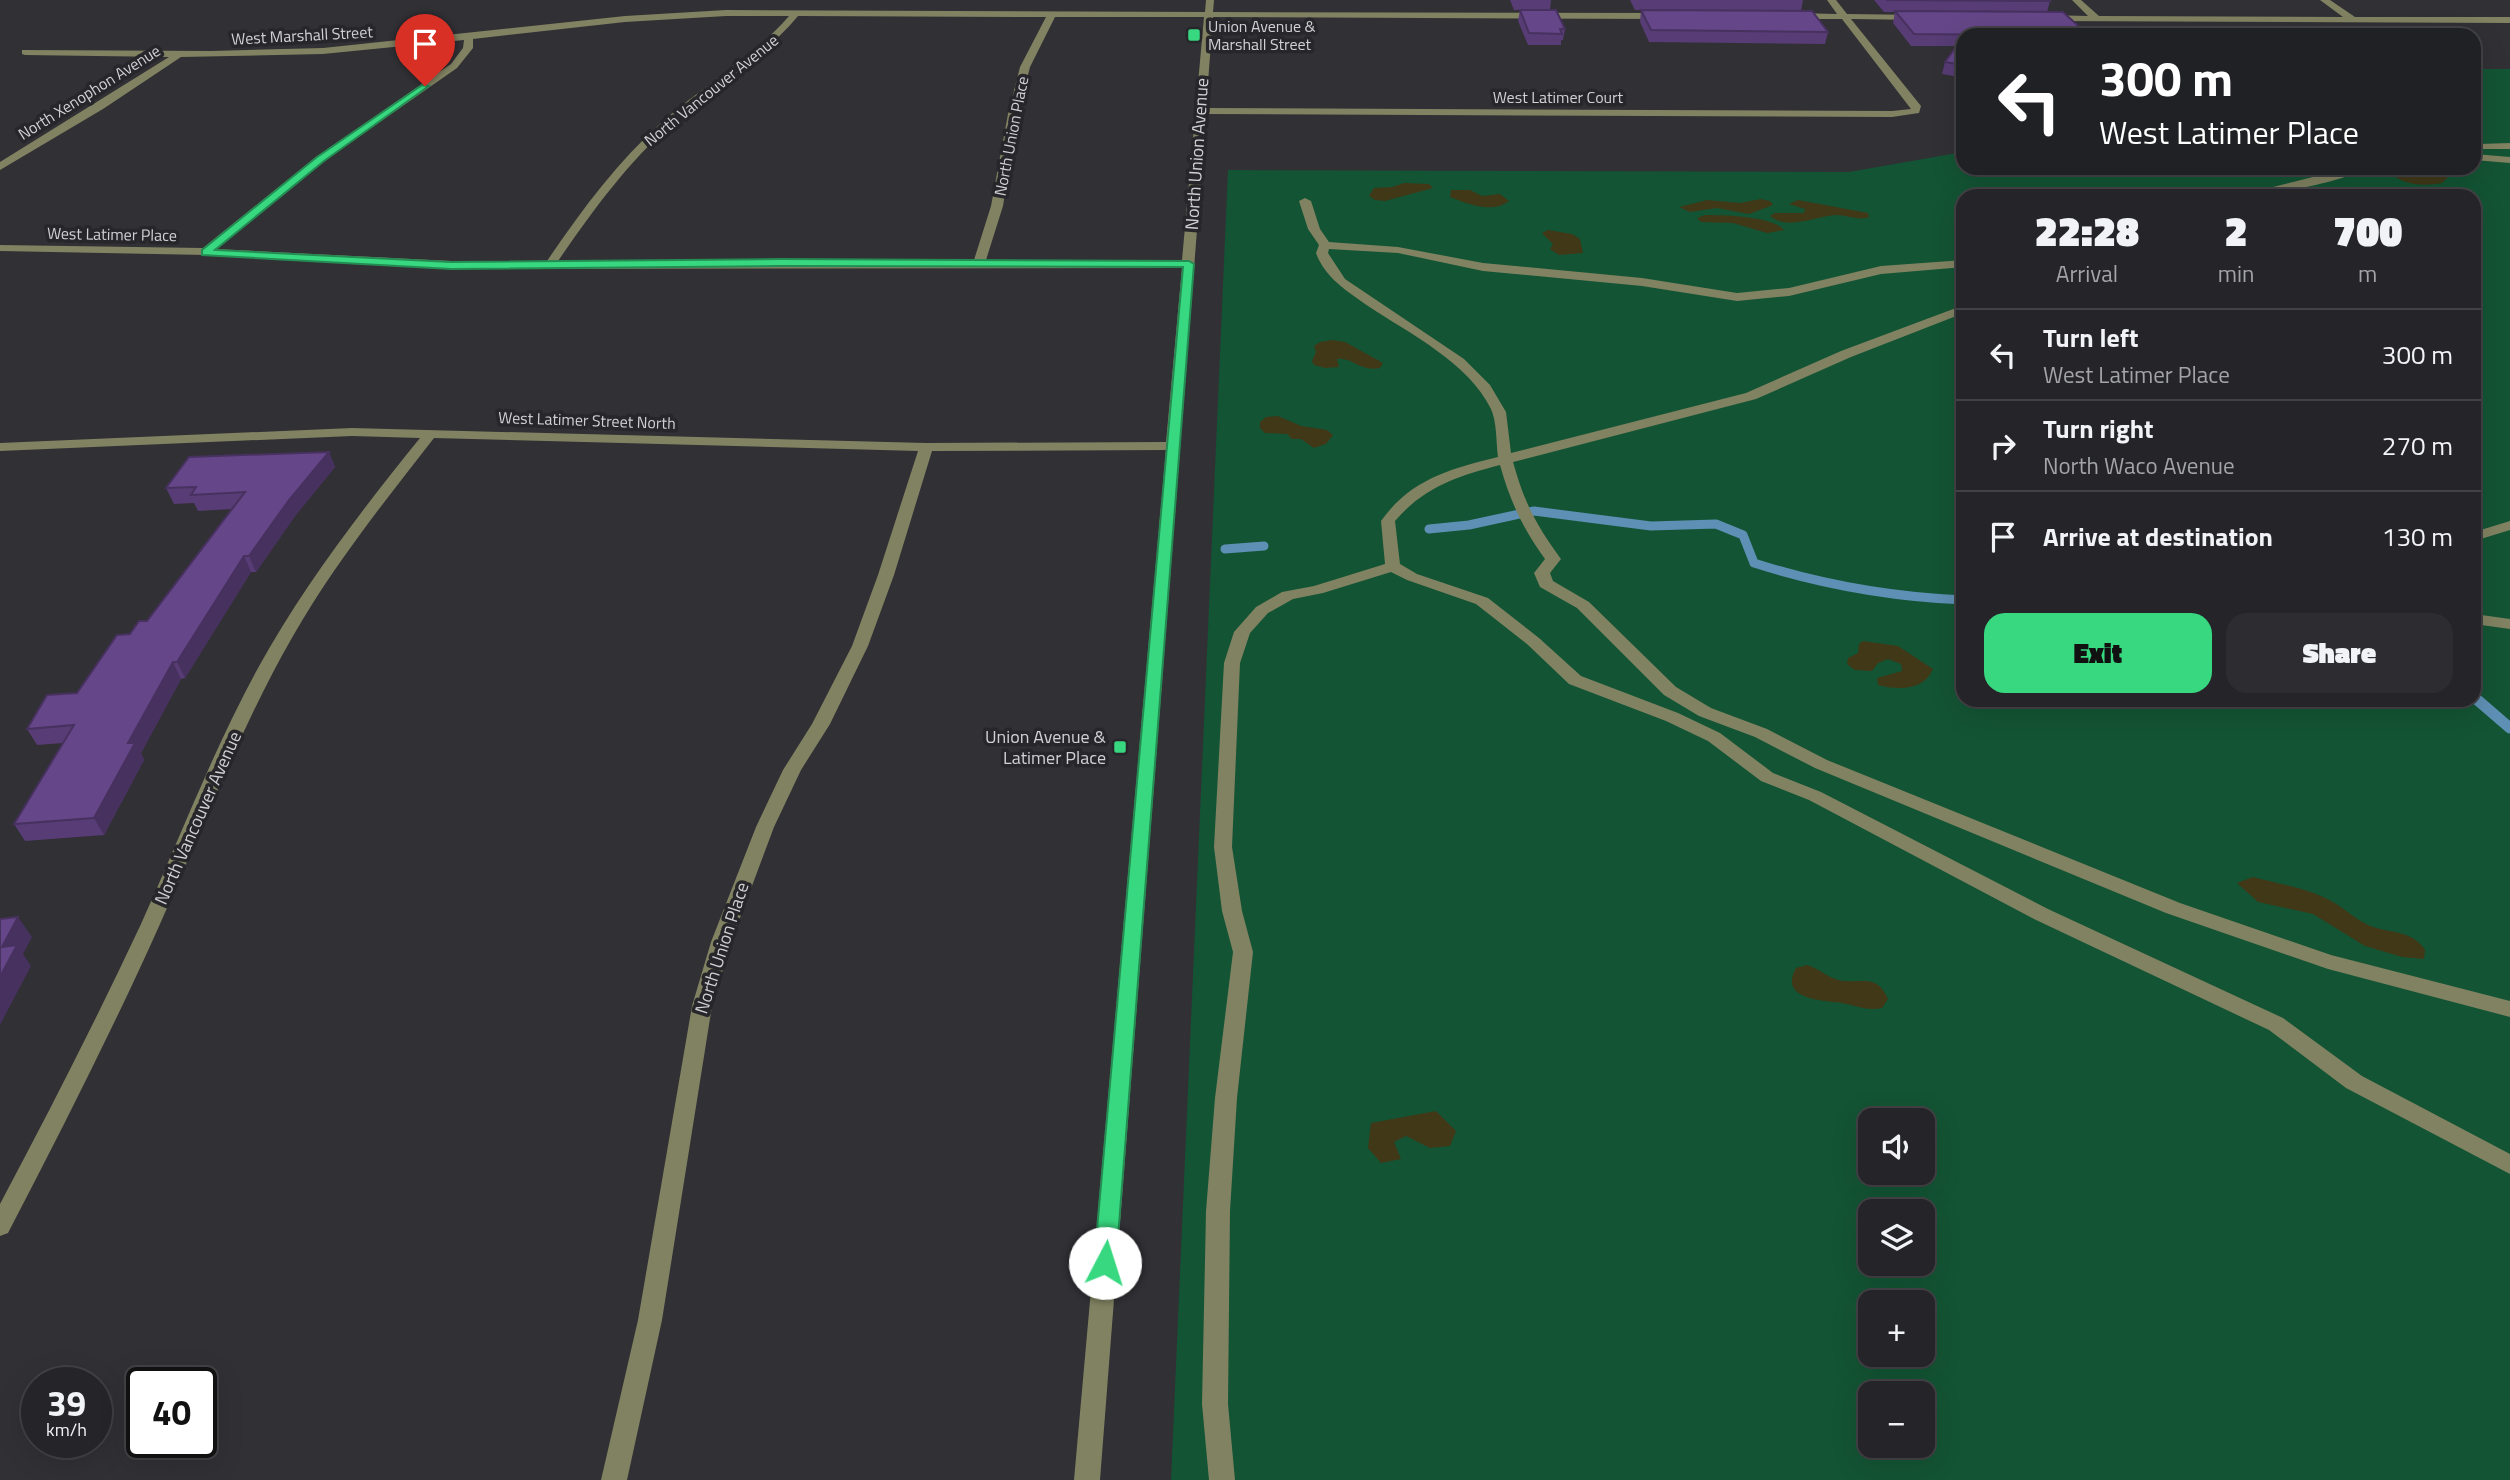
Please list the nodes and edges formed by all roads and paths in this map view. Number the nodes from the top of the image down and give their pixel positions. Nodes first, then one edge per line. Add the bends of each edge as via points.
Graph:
1 (1210, 0) edge
2 (1831, 0) edge
3 (2076, 0) edge
4 (2324, 0) edge
5 (797, 12) junction
6 (1052, 13) junction
7 (1208, 14) junction
8 (1680, 16) edge
9 (1776, 16) edge
10 (1844, 17) junction
11 (1924, 17) edge
12 (2030, 18) edge
13 (2096, 18) junction
14 (2353, 19) junction
15 (2510, 20) edge
16 (469, 35) junction
17 (195, 43) dead end
18 (25, 52) dead end
19 (181, 53) junction
20 (1200, 111) junction
21 (2510, 146) edge
22 (2481, 147) edge
23 (2481, 158) edge
24 (2510, 160) edge
25 (0, 167) edge
26 (2340, 175) edge
27 (2269, 189) edge
28 (1305, 201) dead end
29 (1325, 245) junction
30 (0, 248) edge
31 (206, 252) junction
32 (979, 263) junction
33 (1189, 264) junction
34 (1956, 264) edge
35 (548, 267) junction
36 (1956, 312) edge
37 (432, 432) junction
38 (1173, 446) junction
39 (926, 447) junction
40 (1, 448) edge
41 (1505, 458) junction
42 (2510, 526) edge
43 (2481, 535) edge
44 (1393, 566) junction
45 (2481, 620) edge
46 (2510, 624) edge
47 (2510, 1009) edge
48 (2510, 1165) edge
49 (0, 1226) edge
50 (614, 1480) edge
51 (1087, 1480) edge
52 (1222, 1480) edge

1 - 7 street, North Union Avenue
2 - 10 street
3 - 13 street
4 - 14 street
5 - 6 street, West Marshall Street
5 - 16 street, West Marshall Street via 621,18
5 - 35 street, North Vancouver Avenue via 780,34 667,122 622,166
6 - 7 street, West Marshall Street
6 - 32 street, North Union Place via 1025,67 997,206
7 - 8 street, West Marshall Street via 1596,11
7 - 20 street, North Union Avenue
9 - 10 street
10 - 11 street
10 - 20 street, West Latimer Court via 1916,106 1915,111
12 - 13 street
13 - 14 street
14 - 15 street
16 - 19 street, West Marshall Street via 323,51
16 - 31 street via 468,48 454,66 320,159
17 - 19 street, North Xenophon Avenue
18 - 19 street, West Marshall Street
19 - 25 street, North Xenophon Avenue
20 - 33 street, North Union Avenue
21 - 22 street
23 - 24 street
26 - 27 street
28 - 29 street
29 - 34 street via 1398,250 1483,267 1642,282 1737,298 1789,292 1881,270
29 - 41 street via 1322,253 1328,267 1341,282 1476,376 1499,412
30 - 31 street, West Latimer Place
31 - 35 street, West Latimer Place
32 - 33 street, West Latimer Place
32 - 35 street, West Latimer Place
33 - 38 street, North Union Avenue
36 - 41 street via 1751,396
37 - 39 street, West Latimer Street North
37 - 40 street, West Latimer Street North via 270,433
37 - 49 street, North Vancouver Avenue via 317,585 260,681 149,926
38 - 39 street, West Latimer Street North
38 - 51 street, North Union Avenue
39 - 50 street, North Union Place via 860,646 765,827 717,955 702,1006 650,1320
41 - 44 street via 1456,472 1407,498 1388,521
41 - 47 street via 1517,501 1553,559 1542,573 1546,584 1583,606 1670,691 1705,712 2173,908 2329,962
42 - 43 street
44 - 48 street via 1482,601 1575,680 1714,737 1767,777 1815,796 2041,914 2276,1024 2354,1082
44 - 52 street via 1288,595 1262,610 1242,632 1232,663 1223,847 1243,953 1218,1211 1215,1404
45 - 46 street

